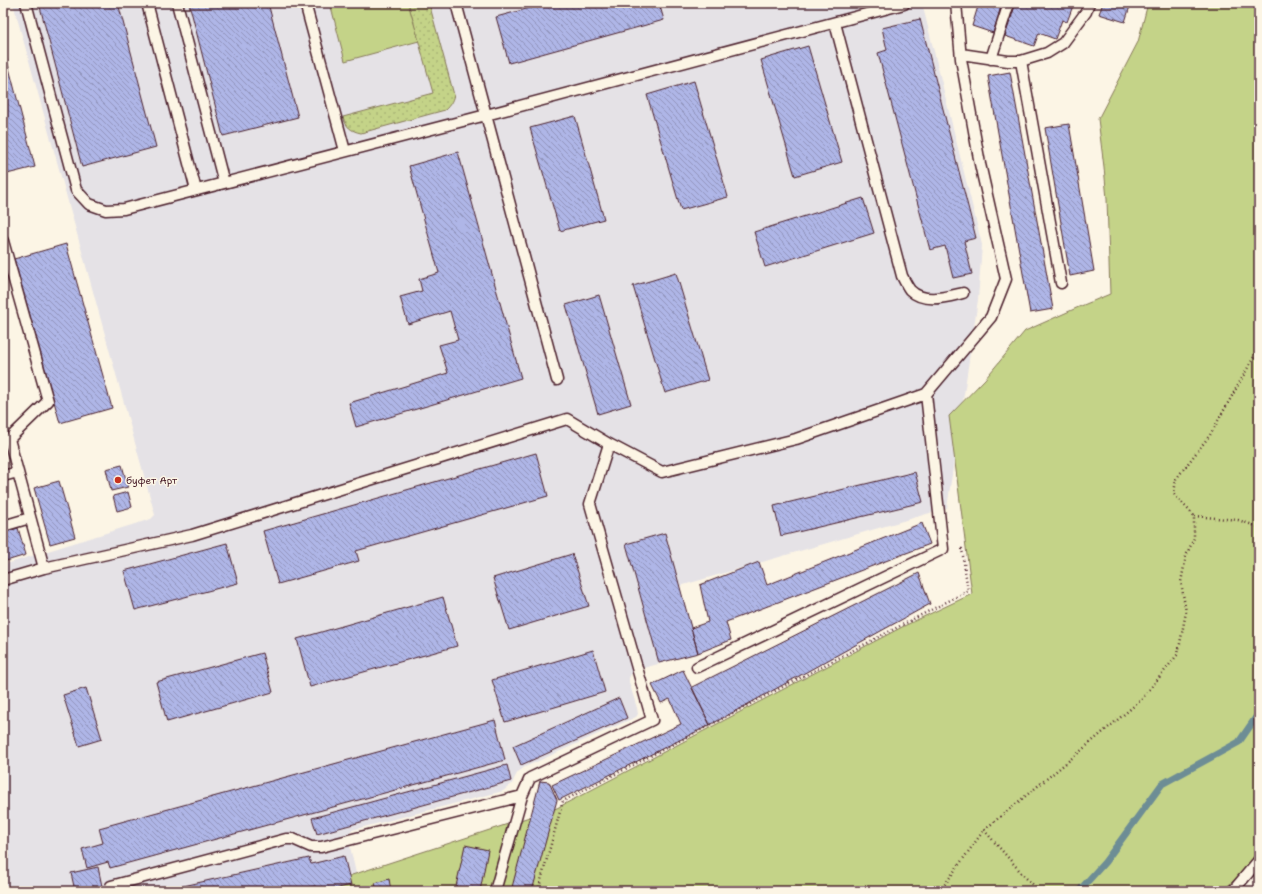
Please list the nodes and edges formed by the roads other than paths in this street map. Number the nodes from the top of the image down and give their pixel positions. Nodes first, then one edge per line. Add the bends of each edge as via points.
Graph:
1 (26, 3) edge
2 (147, 3) edge
3 (177, 3) edge
4 (305, 3) edge
5 (456, 3) edge
6 (956, 3) edge
7 (1009, 3) edge
8 (1089, 3) edge
9 (904, 4) dead end
10 (834, 23) junction
11 (961, 54) junction
12 (991, 58) junction
13 (1021, 61) junction
14 (486, 115) junction
15 (346, 151) junction
16 (224, 183) junction
17 (196, 190) junction
18 (3, 240) edge
19 (1061, 282) dead end
20 (963, 293) dead end
21 (557, 380) dead end
22 (926, 394) junction
23 (6, 437) edge
24 (609, 444) junction
25 (18, 472) junction
26 (3, 476) edge
27 (30, 518) junction
28 (3, 526) edge
29 (44, 568) junction
30 (3, 580) edge
31 (697, 667) dead end
32 (522, 796) junction
33 (1259, 860) edge
34 (110, 886) dead end
35 (495, 891) edge
36 (1233, 891) edge

1 - 17 lane via 76,190 89,204 106,210 124,209
2 - 17 lane
3 - 16 lane
4 - 15 lane
5 - 14 lane
6 - 11 lane
7 - 12 lane
8 - 13 lane via 1076,27 1063,42 1047,53
9 - 10 lane
10 - 14 lane
10 - 20 lane via 902,276 911,290 923,298 939,299
11 - 12 lane
11 - 22 lane via 980,164 1006,279 991,317
12 - 13 lane
13 - 19 lane
14 - 15 lane
14 - 21 lane
15 - 16 lane
16 - 17 lane
18 - 23 lane via 48,401
22 - 24 lane via 796,439 662,472
22 - 31 lane via 943,549
23 - 25 lane
24 - 29 lane via 567,419 192,535
24 - 32 lane via 590,504 652,720 530,778
25 - 26 lane
25 - 27 lane
27 - 28 lane
27 - 29 lane
29 - 30 lane
32 - 34 lane via 321,847 311,848 293,839 286,839
32 - 35 lane
33 - 36 lane

